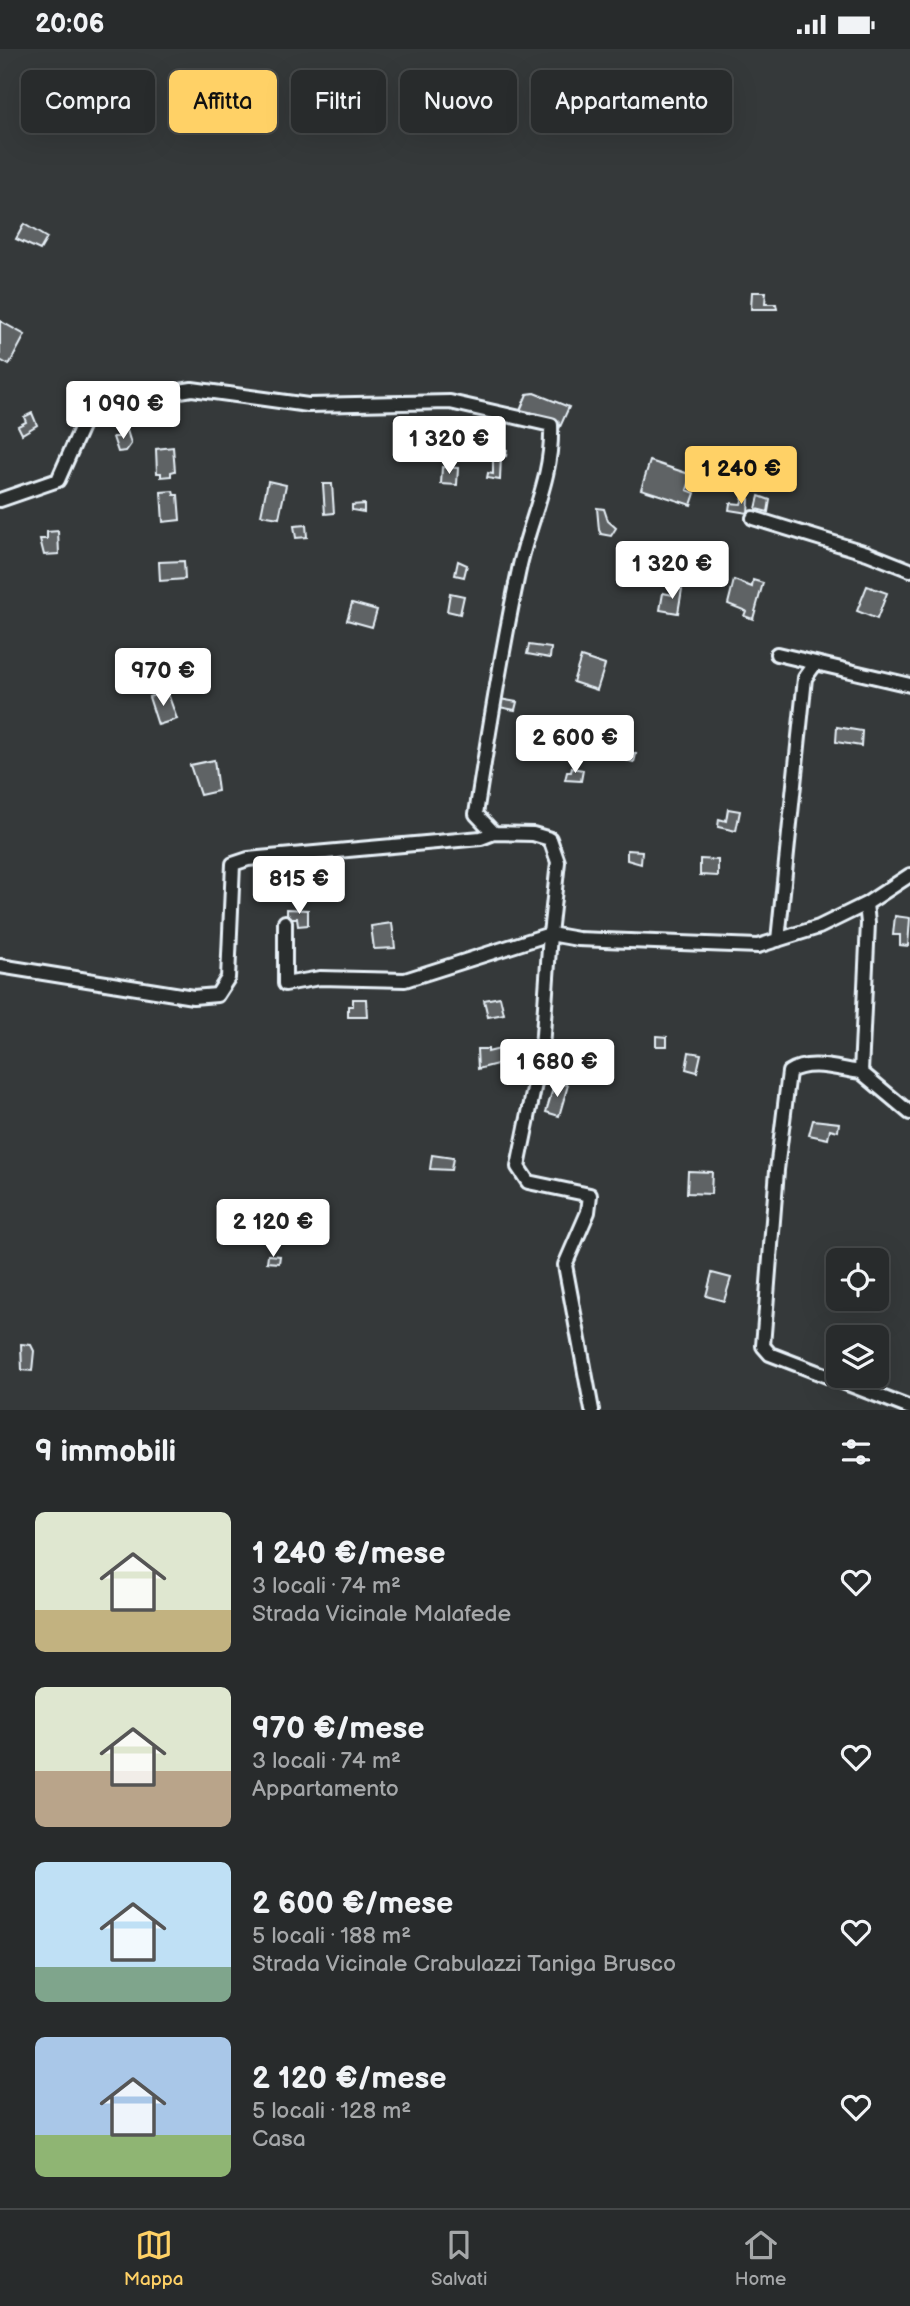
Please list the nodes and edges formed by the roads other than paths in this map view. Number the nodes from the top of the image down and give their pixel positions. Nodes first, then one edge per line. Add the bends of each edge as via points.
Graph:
1 (0, 500) edge
2 (753, 519) dead end
3 (910, 570) edge
4 (777, 654) dead end
5 (815, 664) junction
6 (910, 685) edge
7 (494, 833) junction
8 (910, 875) edge
9 (866, 904) junction
10 (285, 922) dead end
11 (550, 934) junction
12 (778, 940) junction
13 (0, 966) edge
14 (861, 1072) junction
15 (910, 1113) edge
16 (910, 1408) edge
17 (592, 1410) edge

1 - 7 street via 58,480 91,405 192,389 308,405 450,402 551,425 552,455 503,640 476,814
2 - 3 street
4 - 5 street
5 - 6 street
5 - 12 street via 805,678
7 - 11 street via 550,839 558,862
7 - 13 street via 233,864 228,978 217,995 193,997
8 - 9 street
9 - 12 street
9 - 14 street
10 - 11 street via 285,984 320,978 405,980
11 - 12 street via 758,946
11 - 17 street via 542,1049 518,1167 527,1182 590,1195 588,1212 565,1265
14 - 15 street
14 - 16 street via 812,1066 789,1072 763,1346 770,1354

